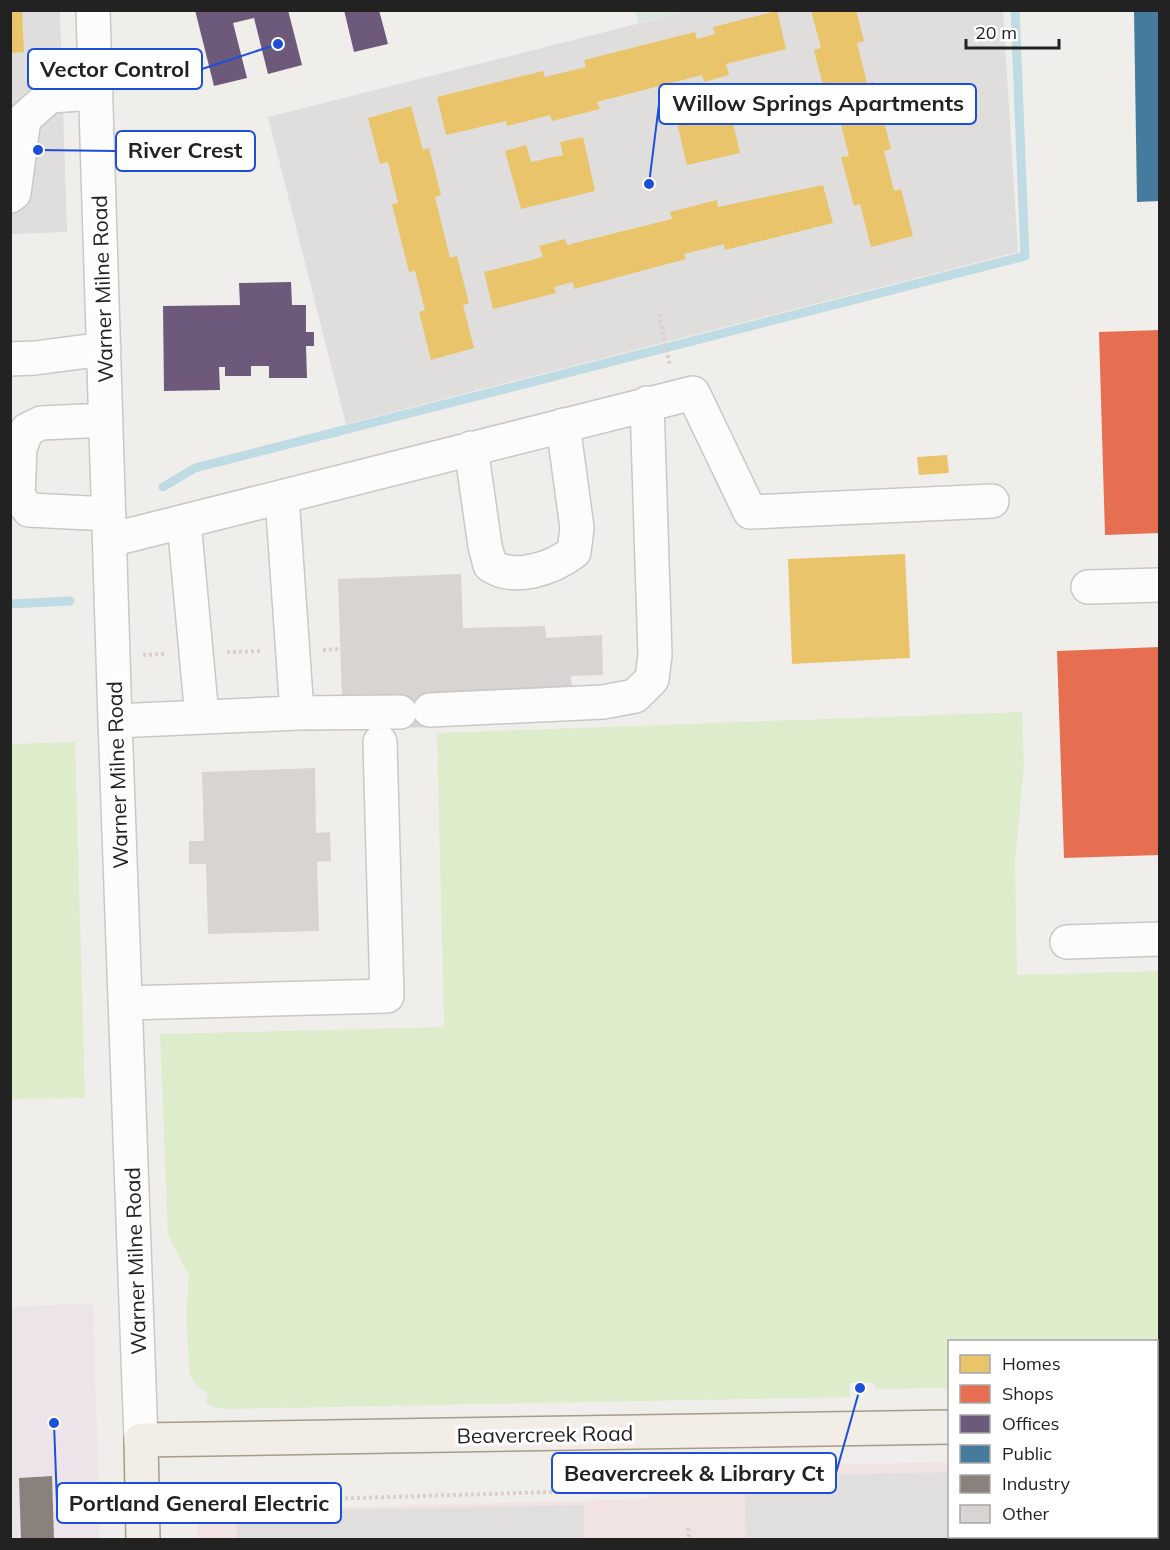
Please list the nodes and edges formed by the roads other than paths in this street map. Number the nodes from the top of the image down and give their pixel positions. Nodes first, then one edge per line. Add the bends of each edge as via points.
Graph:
1 (93, 10) edge
2 (96, 93) junction
3 (10, 196) edge
4 (104, 349) junction
5 (10, 359) edge
6 (647, 403) junction
7 (106, 420) junction
8 (563, 425) junction
9 (471, 448) junction
10 (282, 497) junction
11 (992, 501) dead end
12 (184, 522) junction
13 (109, 527) junction
14 (1160, 585) edge
15 (1088, 587) dead end
16 (297, 713) junction
17 (202, 717) junction
18 (115, 721) junction
19 (380, 742) dead end
20 (1160, 939) edge
21 (1067, 942) dead end
22 (126, 1003) junction
23 (948, 1428) edge
24 (141, 1440) junction
25 (143, 1539) edge

1 - 2 street, Warner Milne Road
2 - 3 street via 50,96 24,119 14,193
2 - 4 street, Warner Milne Road
4 - 5 street
4 - 7 street, Warner Milne Road
6 - 8 street
6 - 11 street via 693,393 750,512
6 - 16 street via 655,655 652,679 635,696 603,702
7 - 13 street, Warner Milne Road
7 - 13 street via 41,423 27,430 20,448 18,496 29,510
8 - 9 street
8 - 9 street via 577,528 574,552 548,567 513,573 490,566
9 - 10 street
10 - 12 street
10 - 16 street
12 - 13 street
12 - 17 street
13 - 18 street, Warner Milne Road
14 - 15 street
16 - 17 street
17 - 18 street
18 - 22 street, Warner Milne Road
19 - 22 street via 387,996
20 - 21 street
22 - 24 street, Warner Milne Road
23 - 24 main road, Beavercreek Road
24 - 25 main road, Warner Milne Road

